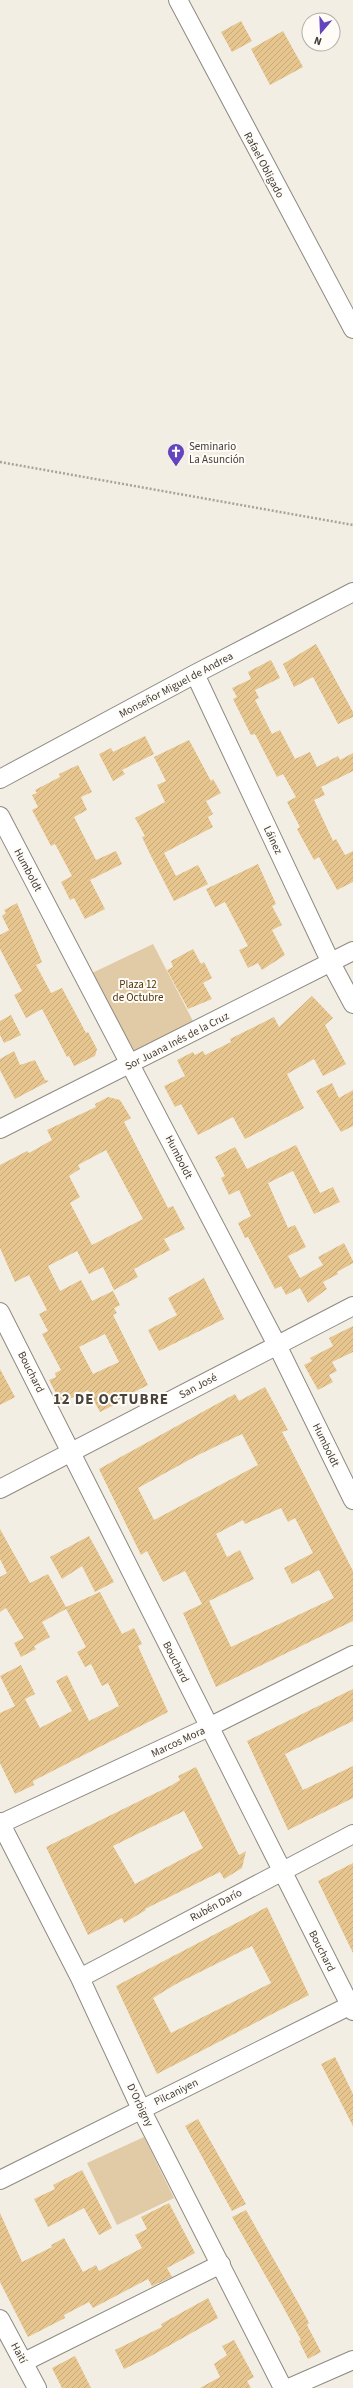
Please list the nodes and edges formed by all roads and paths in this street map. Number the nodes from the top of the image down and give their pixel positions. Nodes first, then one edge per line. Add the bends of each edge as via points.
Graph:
1 (178, 0) edge
2 (353, 329) edge
3 (0, 462) edge
4 (353, 525) edge
5 (353, 592) edge
6 (195, 674) junction
7 (0, 779) edge
8 (0, 816) edge
9 (353, 951) edge
10 (331, 963) junction
11 (353, 1004) edge
12 (131, 1064) junction
13 (0, 1128) edge
14 (353, 1306) edge
15 (0, 1312) edge
16 (276, 1345) junction
17 (71, 1452) junction
18 (0, 1489) edge
19 (353, 1500) edge
20 (353, 1655) edge
21 (209, 1728) junction
22 (0, 1823) edge
23 (353, 1834) edge
24 (282, 1870) junction
25 (80, 1978) junction
26 (352, 2007) edge
27 (141, 2109) junction
28 (0, 2180) edge
29 (221, 2264) junction
30 (0, 2319) edge
31 (353, 2360) edge
32 (24, 2362) junction
33 (37, 2388) edge
34 (283, 2388) edge
35 (289, 2388) edge

1 - 2 street, Rafael Obligado
3 - 4 path
5 - 6 street, Monseñor Miguel de Andrea
6 - 7 street, Monseñor Miguel de Andrea
6 - 10 street, Láinez
8 - 12 street, Humboldt
9 - 10 street, Sor Juana Inés de la Cruz
10 - 11 street, Láinez
10 - 12 street, Sor Juana Inés de la Cruz
12 - 13 street, Sor Juana Inés de la Cruz
12 - 16 street, Humboldt
14 - 16 street, San José
15 - 17 street, Bouchard
16 - 17 street, San José
16 - 19 street, Humboldt
17 - 18 street, San José
17 - 21 street, Bouchard
20 - 21 street, Marcos Mora
21 - 22 street, Marcos Mora
21 - 24 street, Bouchard
22 - 25 street, D'Orbigny
23 - 24 street, Rubén Darío
24 - 25 street, Rubén Darío
24 - 26 street, Bouchard
25 - 27 street, D'Orbigny
26 - 27 street, Pilcaniyen
27 - 28 street, Pilcaniyen
27 - 29 street, D'Orbigny
29 - 32 street
29 - 34 street, D'Orbigny
30 - 32 street, Haití
31 - 35 street
32 - 33 street, Haití

